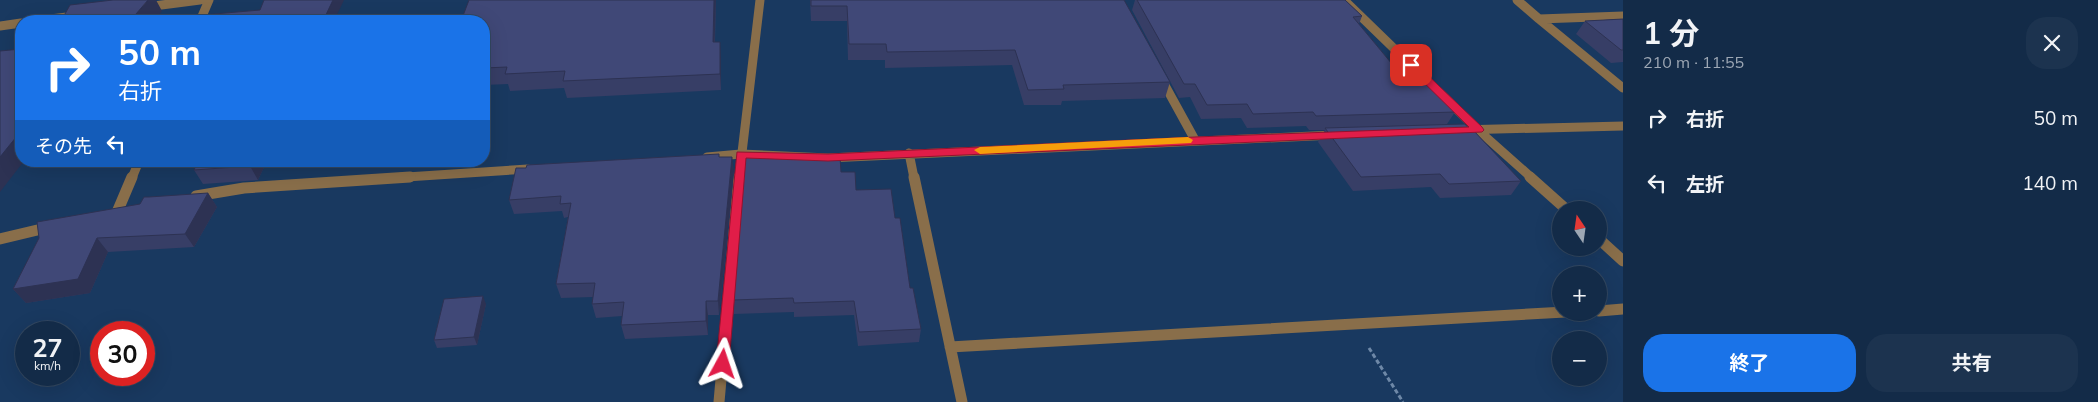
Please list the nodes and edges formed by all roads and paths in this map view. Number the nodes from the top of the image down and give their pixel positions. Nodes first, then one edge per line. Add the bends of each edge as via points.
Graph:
1 (200, 0) edge
2 (209, 0) edge
3 (760, 0) edge
4 (1344, 0) edge
5 (1517, 0) edge
6 (142, 7) edge
7 (83, 14) edge
8 (76, 15) edge
9 (203, 15) edge
10 (1623, 16) edge
11 (1539, 19) junction
12 (15, 24) edge
13 (0, 26) edge
14 (1157, 70) edge
15 (1623, 88) edge
16 (1623, 126) edge
17 (1478, 130) junction
18 (1449, 131) edge
19 (1342, 135) edge
20 (1195, 140) junction
21 (909, 153) junction
22 (741, 154) junction
23 (692, 158) edge
24 (136, 167) edge
25 (542, 168) edge
26 (186, 198) edge
27 (1557, 201) edge
28 (118, 210) edge
29 (64, 223) edge
30 (0, 239) edge
31 (1608, 247) edge
32 (1623, 261) edge
33 (1623, 309) edge
34 (1607, 310) edge
35 (1552, 313) edge
36 (1354, 324) junction
37 (950, 347) junction
38 (719, 402) edge
39 (962, 402) edge
40 (1403, 402) edge

1 - 6 street
2 - 9 street
3 - 22 street
4 - 17 street
5 - 11 street
7 - 8 street
10 - 11 street
11 - 15 street
12 - 13 street
14 - 20 street
16 - 17 street
17 - 18 street
17 - 27 street
19 - 20 street
20 - 21 street
21 - 22 street via 828,158
21 - 37 street
22 - 23 street
22 - 38 street
24 - 28 street
25 - 26 street via 244,188
29 - 30 street
31 - 32 street
33 - 34 street
35 - 36 street
36 - 37 street
36 - 40 path
37 - 39 street

